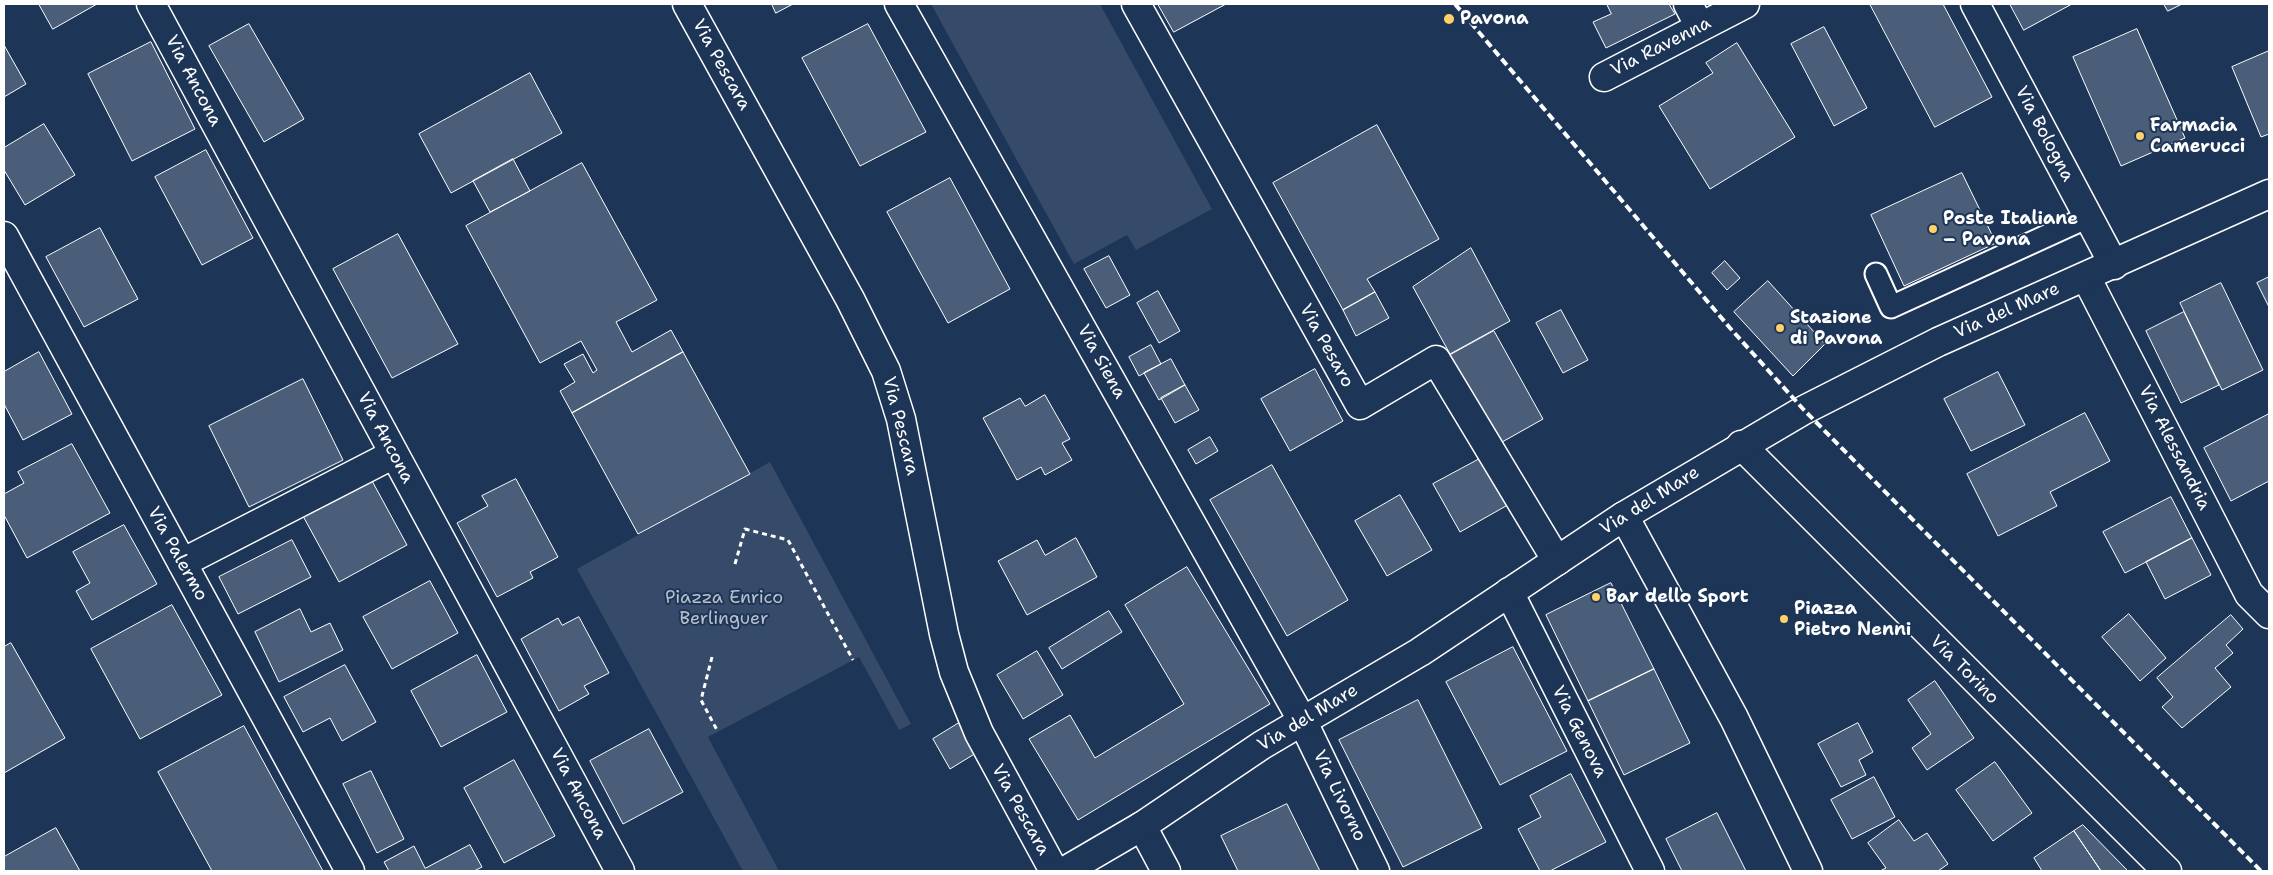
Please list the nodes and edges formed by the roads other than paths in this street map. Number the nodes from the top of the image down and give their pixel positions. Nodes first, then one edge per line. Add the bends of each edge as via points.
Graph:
1 (151, 4) edge
2 (687, 4) edge
3 (900, 4) edge
4 (1136, 4) edge
5 (1746, 4) edge
6 (1975, 4) edge
7 (1694, 15) edge
8 (1604, 77) dead end
9 (2269, 194) edge
10 (2088, 217) junction
11 (4, 236) edge
12 (2114, 265) junction
13 (1876, 274) dead end
14 (2086, 277) junction
15 (1741, 445) junction
16 (394, 454) junction
17 (1624, 516) junction
18 (1557, 561) junction
19 (182, 563) junction
20 (1509, 592) junction
21 (2269, 614) edge
22 (1302, 720) junction
23 (1142, 826) junction
24 (350, 871) edge
25 (620, 871) edge
26 (1054, 871) edge
27 (1065, 871) edge
28 (1166, 871) edge
29 (1375, 871) edge
30 (1650, 871) edge
31 (1808, 871) edge
32 (2167, 871) edge

1 - 16 street, Via Ancona
2 - 26 street, Via Pescara via 850,299 886,371 901,419 954,672 979,733
3 - 22 street, Via Siena
4 - 18 street, Via Pesaro via 1360,405 1436,360
5 - 7 street, Via Ravenna
6 - 10 street, Via Bologna
7 - 8 street, Via Ravenna
9 - 12 street, Via del Mare
10 - 12 street, Via Bologna
10 - 13 lane via 1891,307
11 - 19 street, Via Palermo
12 - 14 street, Via del Mare
14 - 15 street, Via del Mare via 1893,363
14 - 21 street, Via Alessandria via 2249,594
15 - 17 street, Via del Mare
15 - 32 street, Via Torino
16 - 19 street
16 - 25 street, Via Ancona
17 - 18 street, Via del Mare
17 - 31 street via 1734,718
18 - 20 street, Via del Mare
19 - 24 street, Via Palermo
20 - 22 street, Via del Mare via 1420,652
20 - 30 street, Via Genova
22 - 23 street, Via del Mare
22 - 29 street, Via Livorno
23 - 27 street, Via del Mare
23 - 28 street

